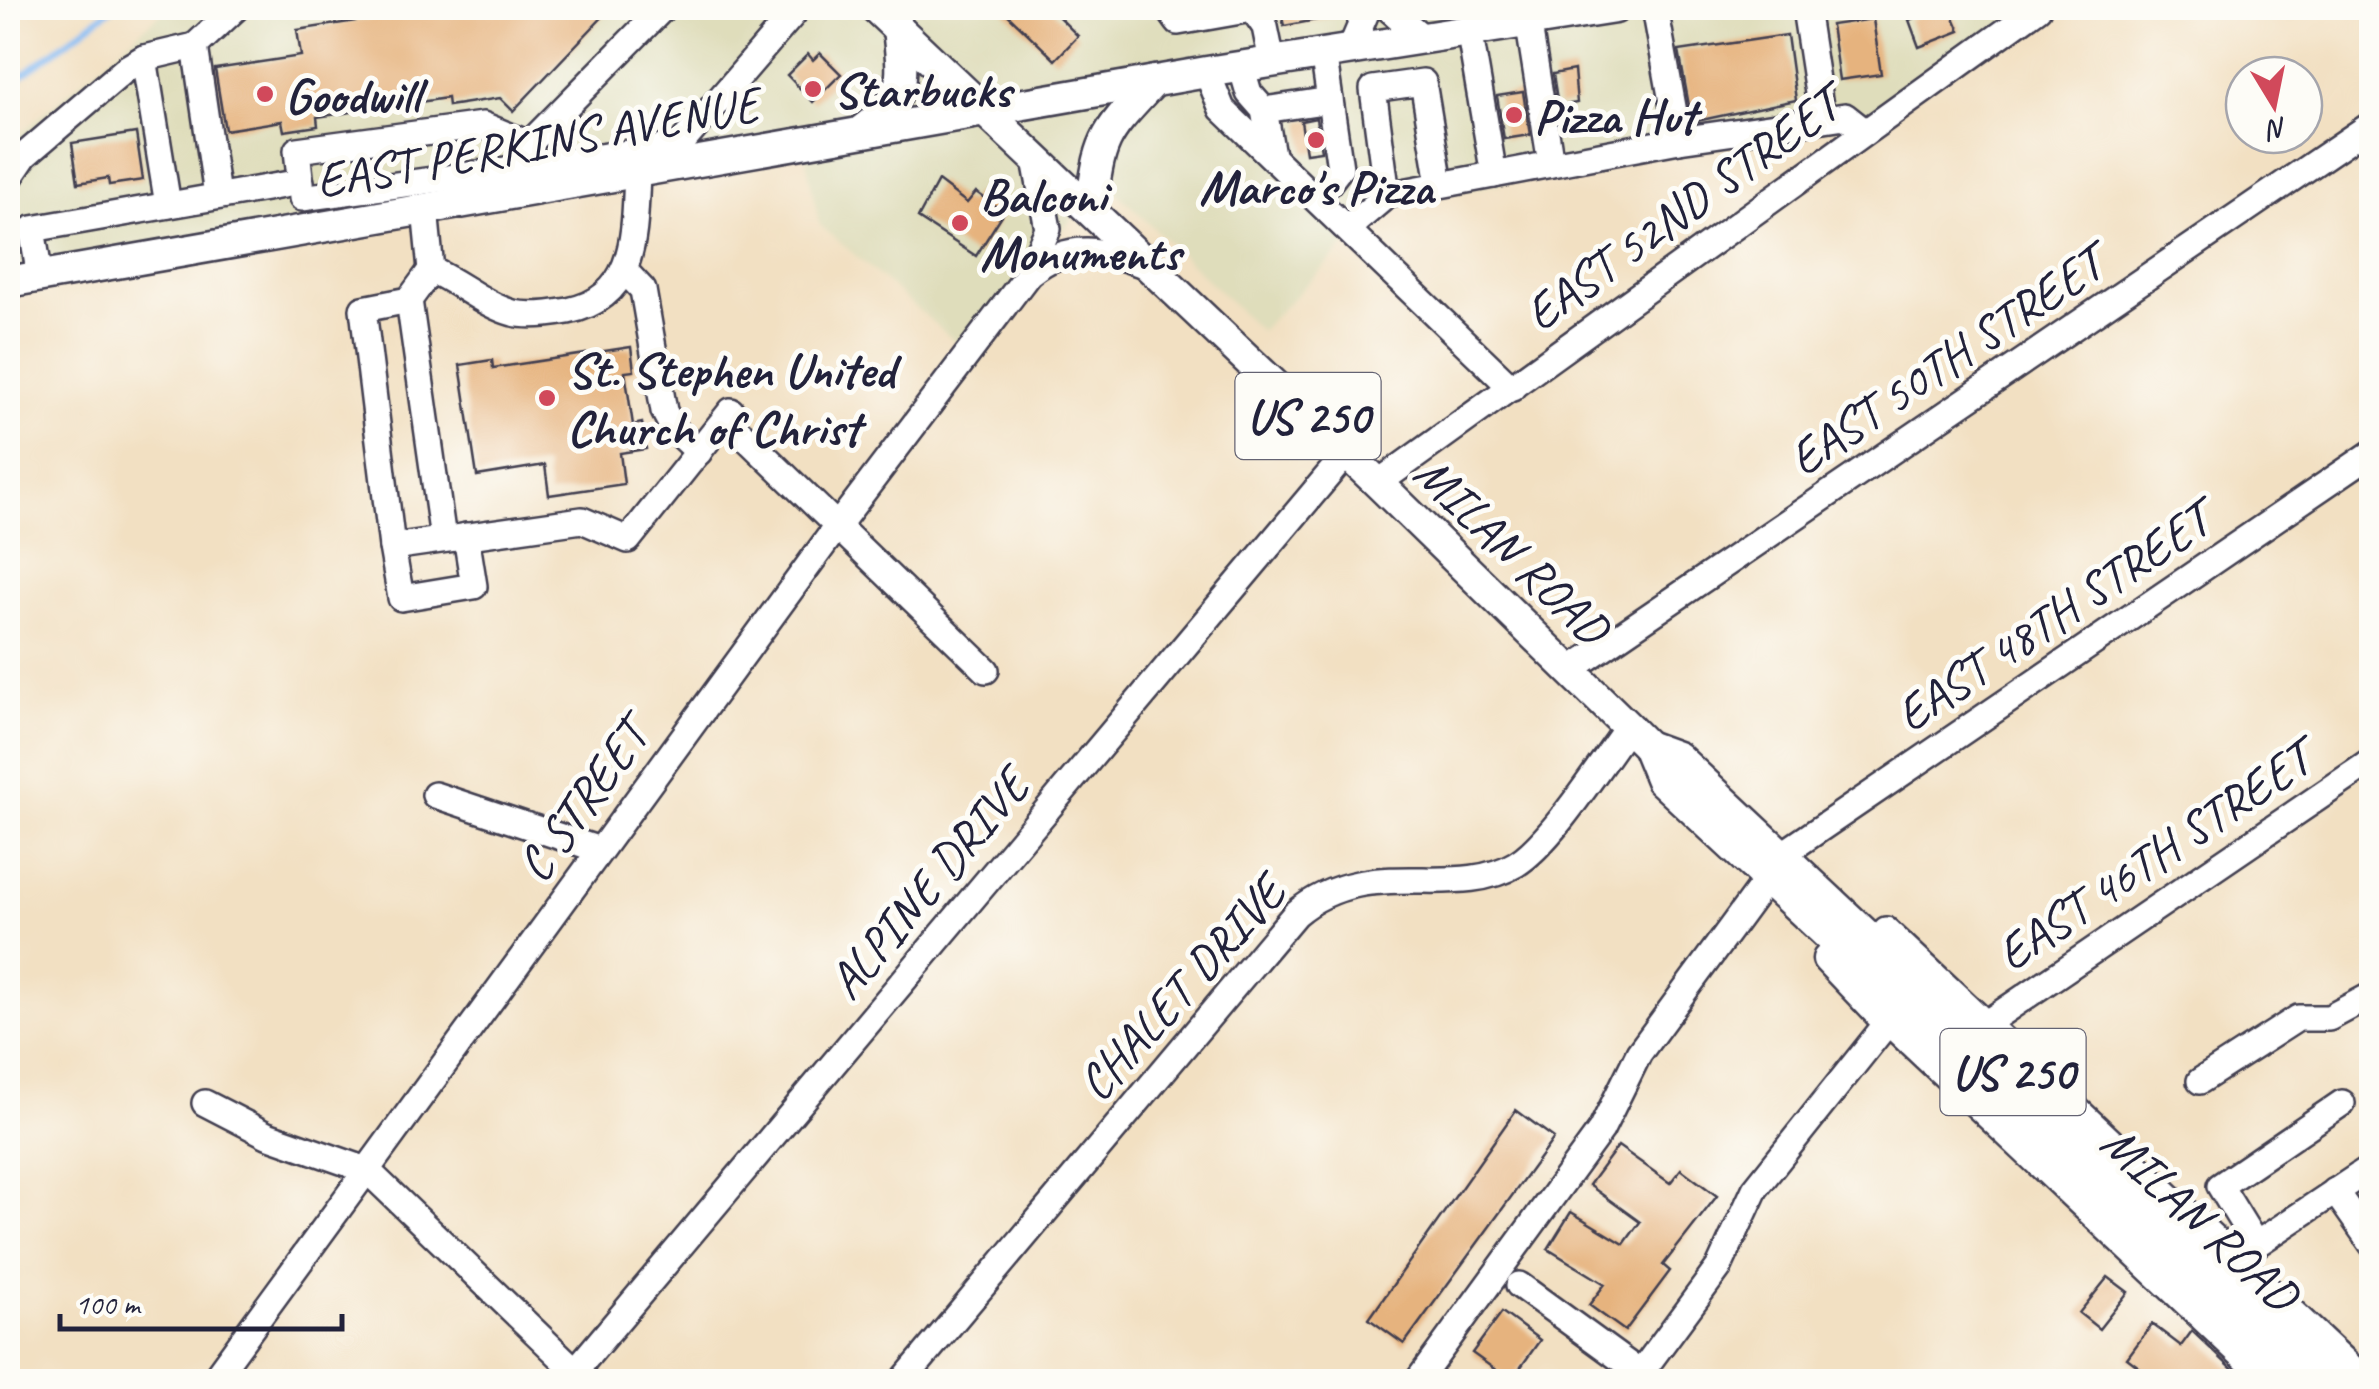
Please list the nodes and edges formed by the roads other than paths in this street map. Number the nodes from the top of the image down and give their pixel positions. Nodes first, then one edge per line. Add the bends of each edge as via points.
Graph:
1 (236, 8) edge
2 (661, 8) edge
3 (786, 8) edge
4 (1168, 8) edge
5 (1252, 8) edge
6 (1368, 8) edge
7 (1388, 8) edge
8 (1614, 8) edge
9 (1655, 8) edge
10 (1805, 8) edge
11 (2038, 8) edge
12 (887, 18) edge
13 (1528, 20) junction
14 (1469, 29) junction
15 (1408, 38) junction
16 (195, 46) junction
17 (1337, 50) junction
18 (144, 58) junction
19 (1272, 61) junction
20 (1242, 66) junction
21 (1207, 72) junction
22 (1154, 81) junction
23 (1402, 84) junction
24 (1330, 100) junction
25 (1264, 110) junction
26 (982, 111) junction
27 (1822, 119) junction
28 (2372, 124) edge
29 (1864, 131) junction
30 (857, 134) junction
31 (1679, 140) junction
32 (1272, 156) junction
33 (1035, 159) junction
34 (1551, 164) junction
35 (532, 168) junction
36 (636, 174) junction
37 (1494, 175) junction
38 (8, 180) edge
39 (1440, 184) junction
40 (301, 190) junction
41 (1387, 194) junction
42 (218, 196) junction
43 (1316, 198) junction
44 (168, 205) junction
45 (424, 209) junction
46 (1091, 210) junction
47 (1348, 228) junction
48 (306, 229) junction
49 (20, 231) edge
50 (1150, 267) junction
51 (431, 270) junction
52 (626, 272) junction
53 (1028, 276) junction
54 (40, 278) junction
55 (8, 282) edge
56 (409, 300) junction
57 (1512, 388) junction
58 (699, 452) junction
59 (1346, 453) junction
60 (2372, 454) edge
61 (1378, 483) junction
62 (838, 525) junction
63 (454, 538) junction
64 (392, 547) junction
65 (986, 670) dead end
66 (1570, 670) junction
67 (1638, 737) junction
68 (2372, 761) edge
69 (436, 795) dead end
70 (600, 850) junction
71 (1780, 874) junction
72 (1886, 930) joint
73 (2372, 995) edge
74 (1888, 1022) junction
75 (1985, 1024) junction
76 (2200, 1082) dead end
77 (205, 1102) dead end
78 (2342, 1103) dead end
79 (2372, 1167) edge
80 (368, 1170) junction
81 (2335, 1191) junction
82 (2372, 1244) edge
83 (2245, 1251) junction
84 (1519, 1286) dead end
85 (2238, 1299) junction
86 (581, 1376) edge
87 (1637, 1377) edge
88 (212, 1382) edge
89 (902, 1382) edge
90 (1416, 1382) edge
91 (2270, 1382) edge
92 (2308, 1382) edge
93 (2343, 1382) edge
94 (2367, 1382) edge

1 - 16 street
2 - 35 street
3 - 35 street via 793,14 678,146
4 - 5 street via 1178,22
5 - 19 street via 1265,27
6 - 17 street
7 - 15 street
8 - 13 main road, EAST PERKINS AVENUE
9 - 31 street
10 - 27 street
11 - 29 street, EAST 52ND STREET
12 - 26 main road, MILAN ROAD / US 250
12 - 30 main road via 904,76 899,98
13 - 14 main road, EAST PERKINS AVENUE
13 - 34 street
14 - 15 main road, EAST PERKINS AVENUE
14 - 37 street
15 - 17 main road, EAST PERKINS AVENUE
15 - 23 street
16 - 18 street
16 - 42 street
17 - 19 main road, EAST PERKINS AVENUE
17 - 24 street
18 - 38 street via 26,155
18 - 44 street
19 - 20 main road, EAST PERKINS AVENUE
20 - 21 main road, EAST PERKINS AVENUE
20 - 25 street via 1249,94
21 - 22 main road, EAST PERKINS AVENUE
21 - 32 street via 1222,109
22 - 26 main road, EAST PERKINS AVENUE
22 - 46 main road via 1099,147
23 - 39 street via 1423,82
23 - 41 street via 1373,89
24 - 25 street
24 - 43 street via 1340,168
25 - 32 street
26 - 30 main road, EAST PERKINS AVENUE
26 - 33 main road, MILAN ROAD / US 250
27 - 29 street via 1844,116
27 - 31 street
28 - 66 street, EAST 50TH STREET
29 - 57 street, EAST 52ND STREET
30 - 36 main road, EAST PERKINS AVENUE
31 - 34 street
32 - 43 street
33 - 46 main road, MILAN ROAD / US 250
33 - 53 street, C STREET via 1048,229
34 - 37 street
35 - 36 main road, EAST PERKINS AVENUE
35 - 40 street
35 - 40 street via 483,126 297,150
35 - 45 main road, EAST PERKINS AVENUE
36 - 52 street via 634,245
37 - 39 street
39 - 41 street
40 - 42 street
40 - 48 street
41 - 47 street
42 - 44 street
43 - 47 street
44 - 49 street
45 - 48 main road, EAST PERKINS AVENUE
45 - 51 street
46 - 50 main road, MILAN ROAD / US 250
47 - 57 street
48 - 54 main road, EAST PERKINS AVENUE
49 - 54 street
50 - 53 street, C STREET via 1077,249
50 - 59 main road, MILAN ROAD / US 250
51 - 52 street via 516,314 578,308 606,296
51 - 56 street
52 - 58 street via 644,290 664,412
53 - 62 street, C STREET
54 - 55 main road, EAST PERKINS AVENUE
56 - 63 street
56 - 64 street via 363,309
57 - 61 street, EAST 52ND STREET
58 - 62 street via 736,422
58 - 63 street via 628,540 582,520
59 - 61 main road, MILAN ROAD / US 250
59 - 86 street, ALPINE DRIVE
60 - 71 street, EAST 48TH STREET
61 - 66 main road, MILAN ROAD / US 250
62 - 65 street
62 - 70 street, C STREET
63 - 64 street
63 - 64 street via 474,586 400,598
66 - 67 main road, MILAN ROAD / US 250
67 - 71 main road, MILAN ROAD / US 250 via 1661,780
67 - 89 street, CHALET DRIVE via 1514,866 1486,875 1348,885 1296,914
68 - 75 street, EAST 46TH STREET
69 - 70 street
70 - 80 street, C STREET
71 - 72 main road via 1833,884
71 - 74 main road via 1829,960
71 - 85 main road, MILAN ROAD / US 250
71 - 90 street, EAST 48TH STREET via 1642,1047 1601,1130
72 - 75 street, MILAN ROAD
73 - 76 street via 2329,1018 2298,1018
74 - 87 street via 1755,1189 1719,1267
74 - 91 street, MILAN ROAD
75 - 83 street, MILAN ROAD
77 - 80 street via 267,1135
78 - 83 street via 2220,1186
79 - 81 street
80 - 86 street
80 - 88 street, C STREET
81 - 82 street
81 - 83 street
83 - 94 street, MILAN ROAD
84 - 87 street
85 - 92 main road, MILAN ROAD / US 250
85 - 93 main road, MILAN ROAD / US 250

